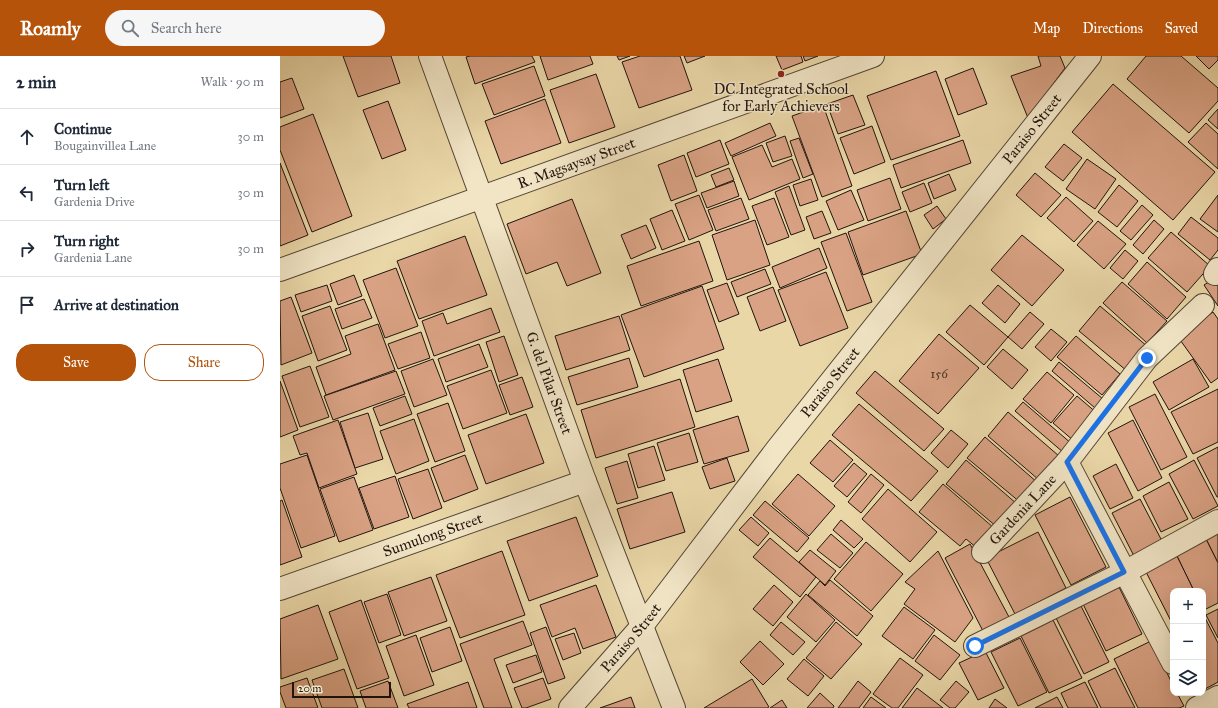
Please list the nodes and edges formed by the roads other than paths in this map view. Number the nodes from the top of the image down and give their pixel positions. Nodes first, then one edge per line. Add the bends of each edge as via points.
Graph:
1 (430, 56) edge
2 (873, 56) edge
3 (1090, 56) edge
4 (481, 197) junction
5 (280, 270) edge
6 (1203, 304) dead end
7 (1067, 462) junction
8 (585, 481) junction
9 (1218, 521) edge
10 (983, 552) dead end
11 (1124, 572) junction
12 (280, 588) edge
13 (642, 626) junction
14 (975, 646) dead end
15 (1171, 660) edge
16 (1191, 696) edge
17 (1218, 697) edge
18 (570, 708) edge
19 (674, 708) edge
20 (1197, 708) edge

1 - 4 street, G. del Pilar Street
2 - 4 street, R. Magsaysay Street
3 - 13 street, Paraiso Street via 777,449
4 - 5 street, R. Magsaysay Street
4 - 8 street, G. del Pilar Street
6 - 7 street, Gardenia Lane via 1147,358
7 - 10 street, Gardenia Lane
7 - 11 street
8 - 12 street, Sumulong Street
8 - 13 street, G. del Pilar Street
9 - 11 street
11 - 14 street
11 - 15 street
13 - 18 street, Paraiso Street
13 - 19 street, G. del Pilar Street
16 - 20 street
17 - 20 street

